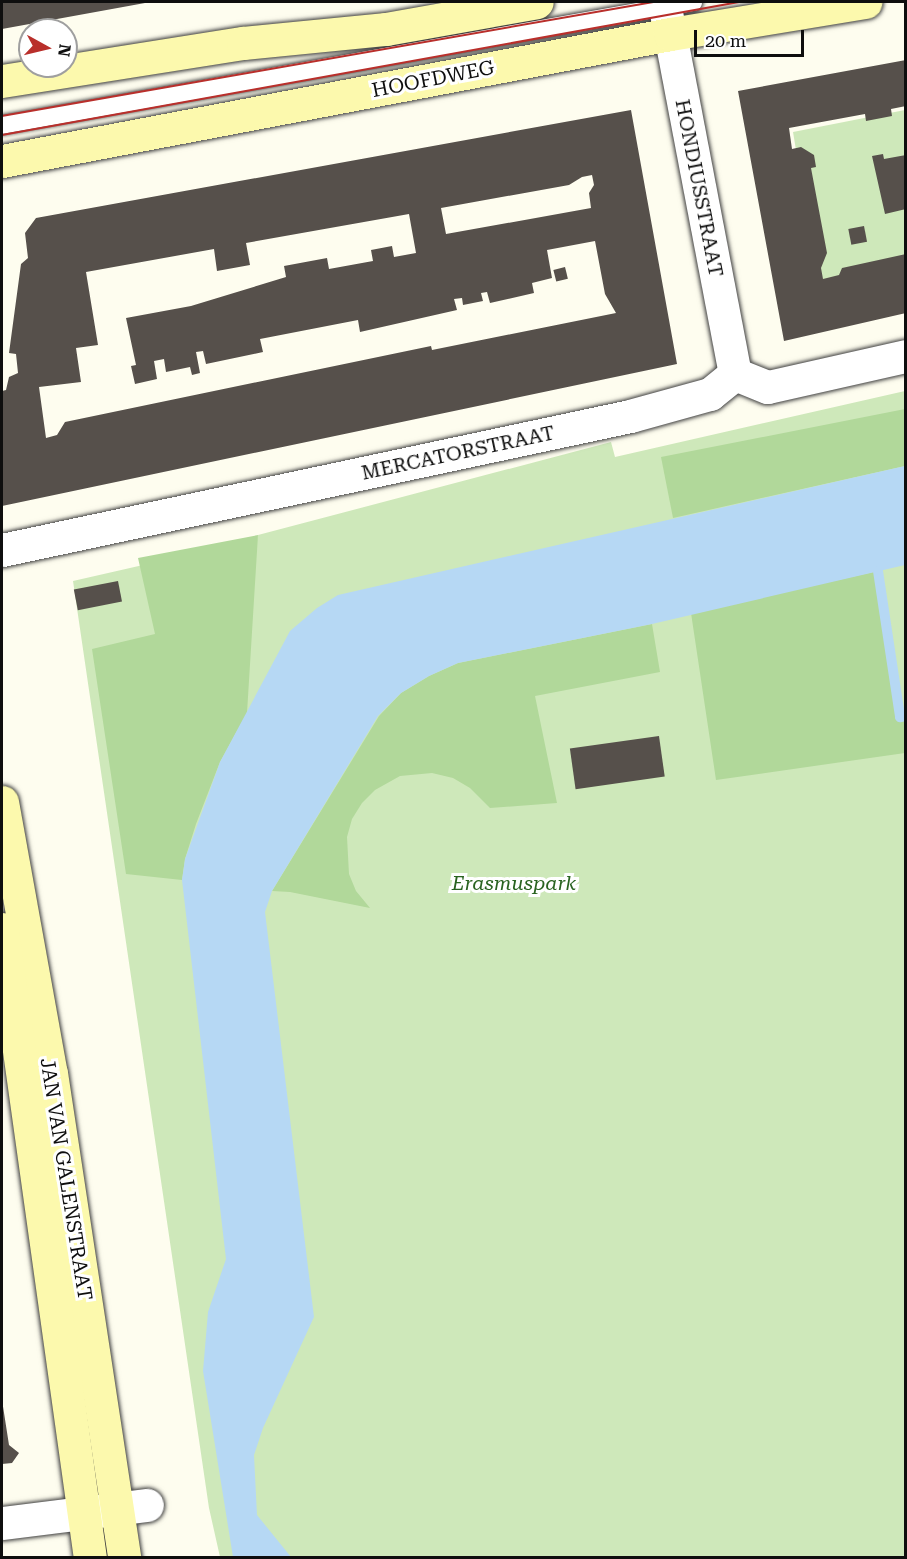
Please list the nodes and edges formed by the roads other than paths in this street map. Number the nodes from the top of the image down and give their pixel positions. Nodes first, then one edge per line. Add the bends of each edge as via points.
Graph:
1 (537, 2) edge
2 (865, 2) edge
3 (673, 11) edge
4 (2, 81) edge
5 (2, 125) edge
6 (2, 161) edge
7 (906, 356) edge
8 (735, 374) junction
9 (2, 550) edge
10 (2, 802) edge
11 (2, 929) edge
12 (131, 1507) junction
13 (82, 1513) junction
14 (2, 1523) edge
15 (90, 1557) edge
16 (124, 1557) edge

1 - 4 street via 386,29 243,43
2 - 3 street, HOOFDWEG
3 - 5 lane, HOOFDWEG
3 - 6 street, HOOFDWEG
3 - 8 street, HONDIUSSTRAAT
7 - 8 street via 768,387
8 - 9 street, MERCATORSTRAAT via 710,394 630,416
10 - 12 street, JAN VAN GALENSTRAAT
11 - 13 street, JAN VAN GALENSTRAAT
12 - 13 street
12 - 16 street, JAN VAN GALENSTRAAT
13 - 14 street
13 - 15 street, JAN VAN GALENSTRAAT

